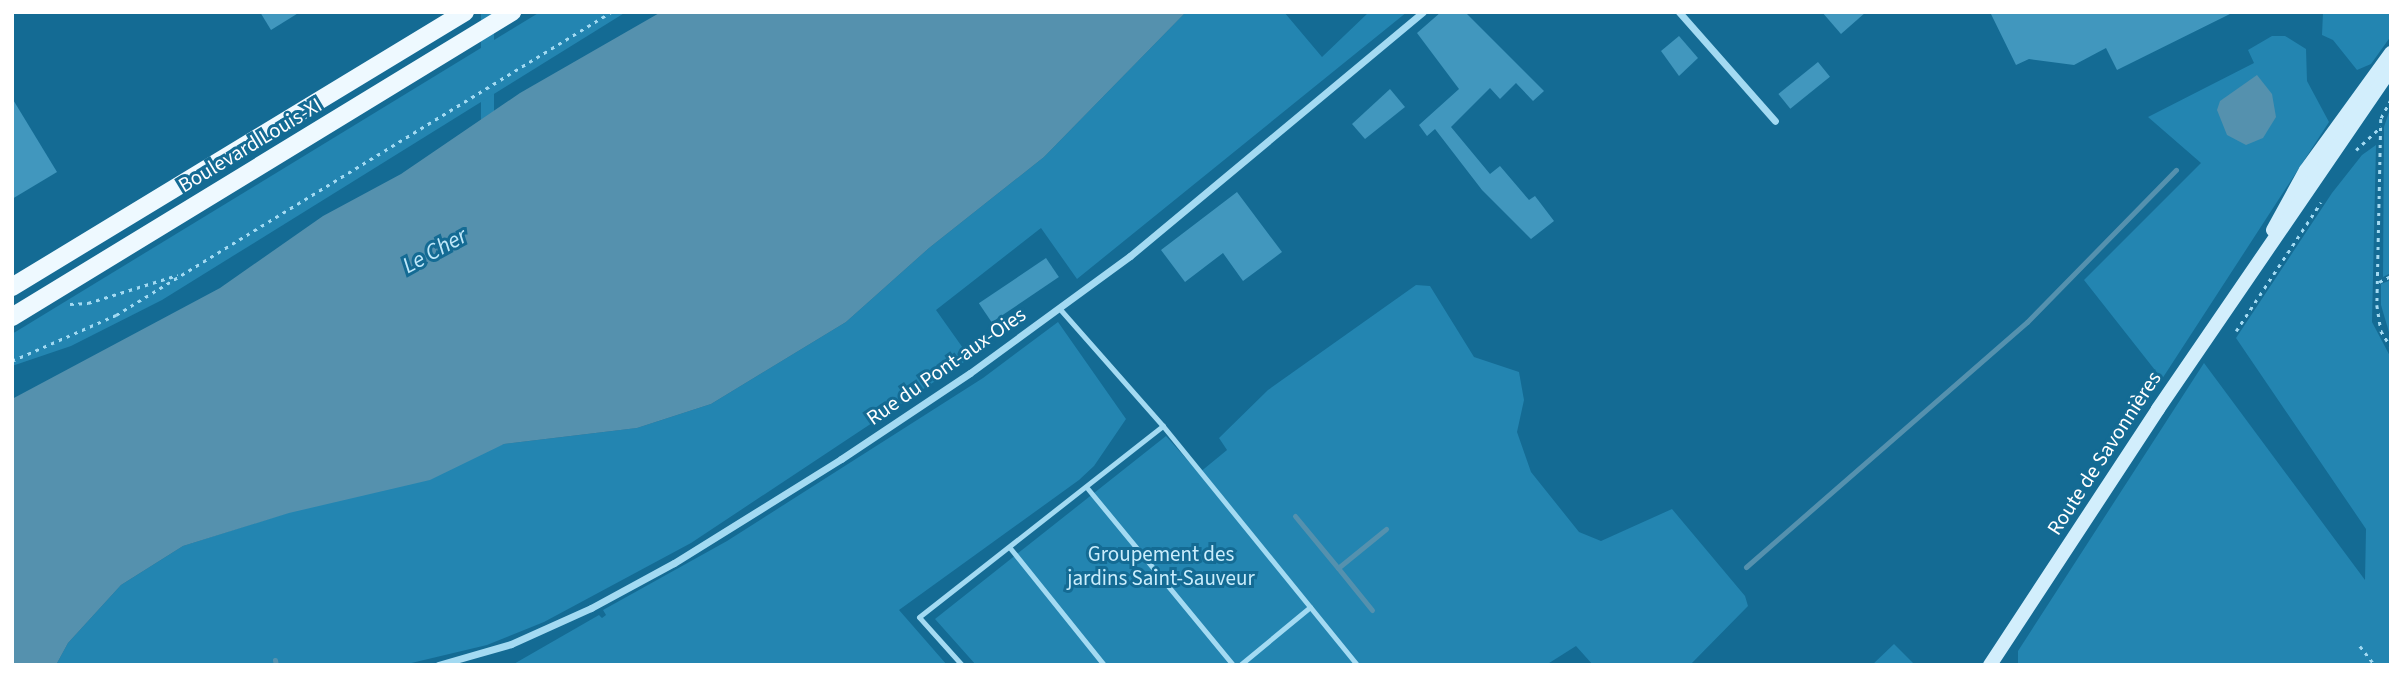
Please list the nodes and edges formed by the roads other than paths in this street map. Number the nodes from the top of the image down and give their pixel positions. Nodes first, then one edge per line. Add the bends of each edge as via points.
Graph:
1 (465, 12) edge
2 (512, 12) edge
3 (1423, 12) edge
4 (1679, 12) edge
5 (2391, 52) edge
6 (2391, 69) edge
7 (1775, 121) dead end
8 (2255, 265) junction
9 (12, 288) edge
10 (1059, 308) junction
11 (12, 317) edge
12 (1163, 426) junction
13 (1088, 489) junction
14 (1010, 548) junction
15 (1310, 607) junction
16 (438, 665) edge
17 (962, 665) edge
18 (1104, 665) edge
19 (1233, 665) edge
20 (1240, 665) edge
21 (1357, 665) edge
22 (1990, 665) edge

1 - 9 main road, Boulevard Louis-XI
2 - 11 main road, Boulevard Louis-XI
3 - 10 street, Rue du Pont-aux-Oies via 1130,256
4 - 7 street
5 - 8 main road, Route de Savonnières via 2306,170
6 - 8 main road, Route de Savonnières
8 - 22 main road, Route de Savonnières
10 - 12 lane
10 - 16 street, Rue du Pont-aux-Oies via 841,459 674,563 540,632
12 - 13 lane
12 - 15 lane
13 - 14 lane
13 - 19 lane
14 - 17 lane via 919,617
14 - 18 lane
15 - 20 lane
15 - 21 lane

